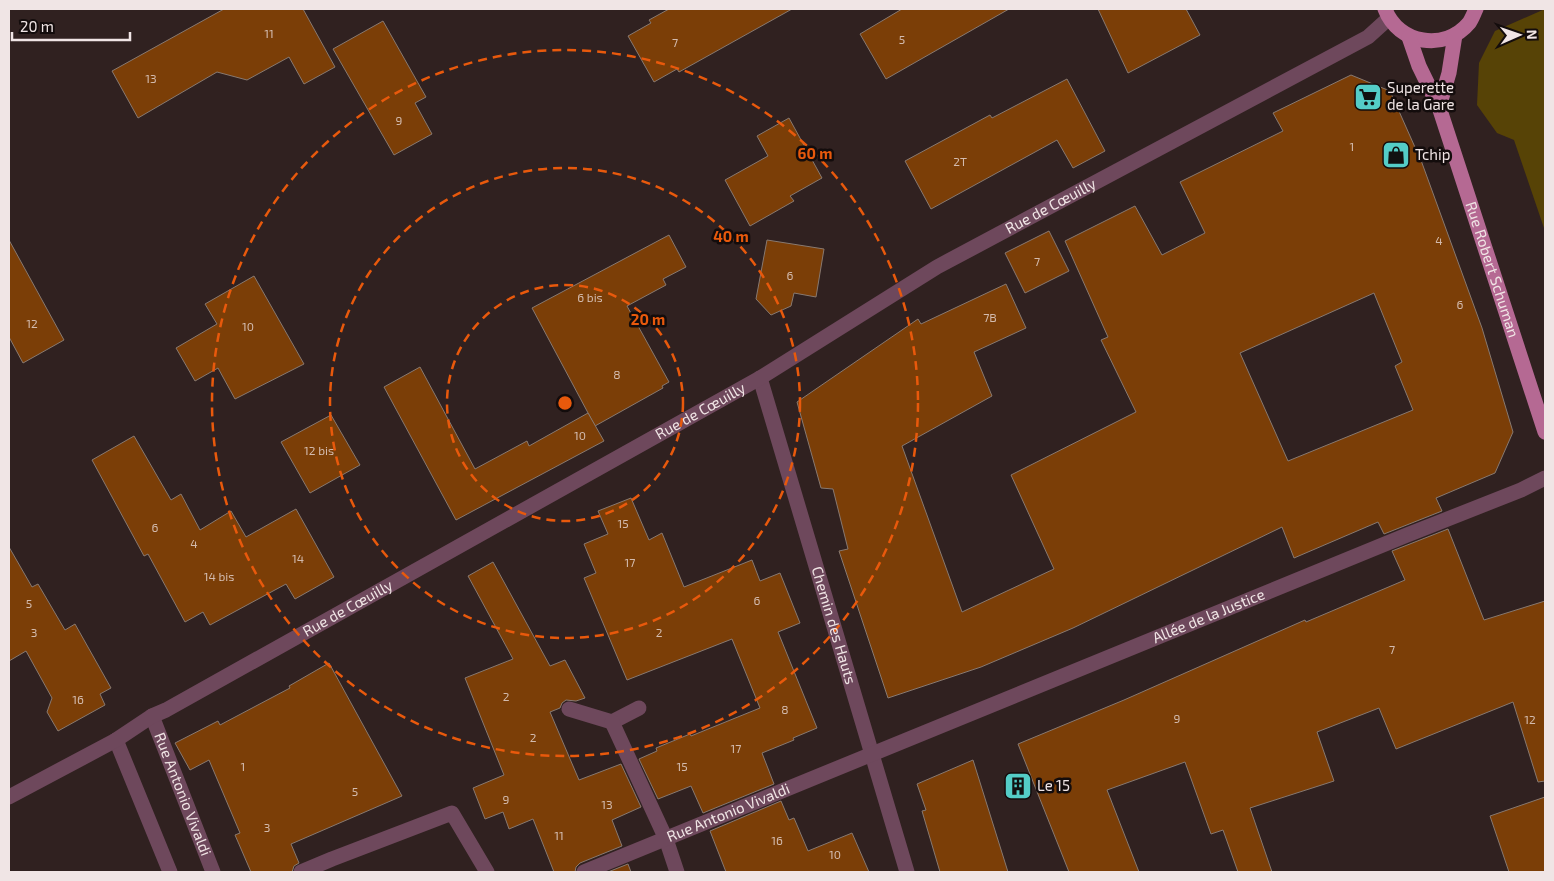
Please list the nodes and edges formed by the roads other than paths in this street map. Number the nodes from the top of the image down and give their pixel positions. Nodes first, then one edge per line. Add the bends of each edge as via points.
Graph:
1 (1476, 9) edge
2 (1387, 14) edge
3 (1454, 35) junction
4 (1410, 37) junction
5 (1439, 108) junction
6 (760, 378) junction
7 (1545, 432) edge
8 (1545, 478) edge
9 (569, 708) dead end
10 (639, 708) dead end
11 (152, 716) junction
12 (612, 722) junction
13 (116, 740) junction
14 (872, 753) junction
15 (9, 797) edge
16 (666, 839) junction
17 (335, 865) edge
18 (170, 872) edge
19 (213, 872) edge
20 (301, 872) edge
21 (487, 872) edge
22 (584, 872) edge
23 (677, 872) edge
24 (907, 872) edge

1 - 3 main road via 1469,23
2 - 4 main road via 1398,29
2 - 6 street, Rue de Cœuilly via 1368,37 937,267
3 - 4 main road via 1436,41
3 - 5 main road via 1449,73
4 - 5 main road, Rue Robert Schuman via 1419,66
5 - 7 main road, Rue Robert Schuman
6 - 11 street, Rue de Cœuilly
6 - 14 street, Chemin des Hauts
8 - 14 street, Allée de la Justice
9 - 12 street
10 - 12 street
11 - 13 street, Rue de Cœuilly
11 - 19 street, Rue Antonio Vivaldi
12 - 16 street
13 - 15 street, Rue de Cœuilly
13 - 18 street
14 - 16 street, Rue Antonio Vivaldi
14 - 24 street, Chemin des Hauts
16 - 22 street, Rue Antonio Vivaldi
16 - 23 street
17 - 20 street
17 - 21 street via 452,813

